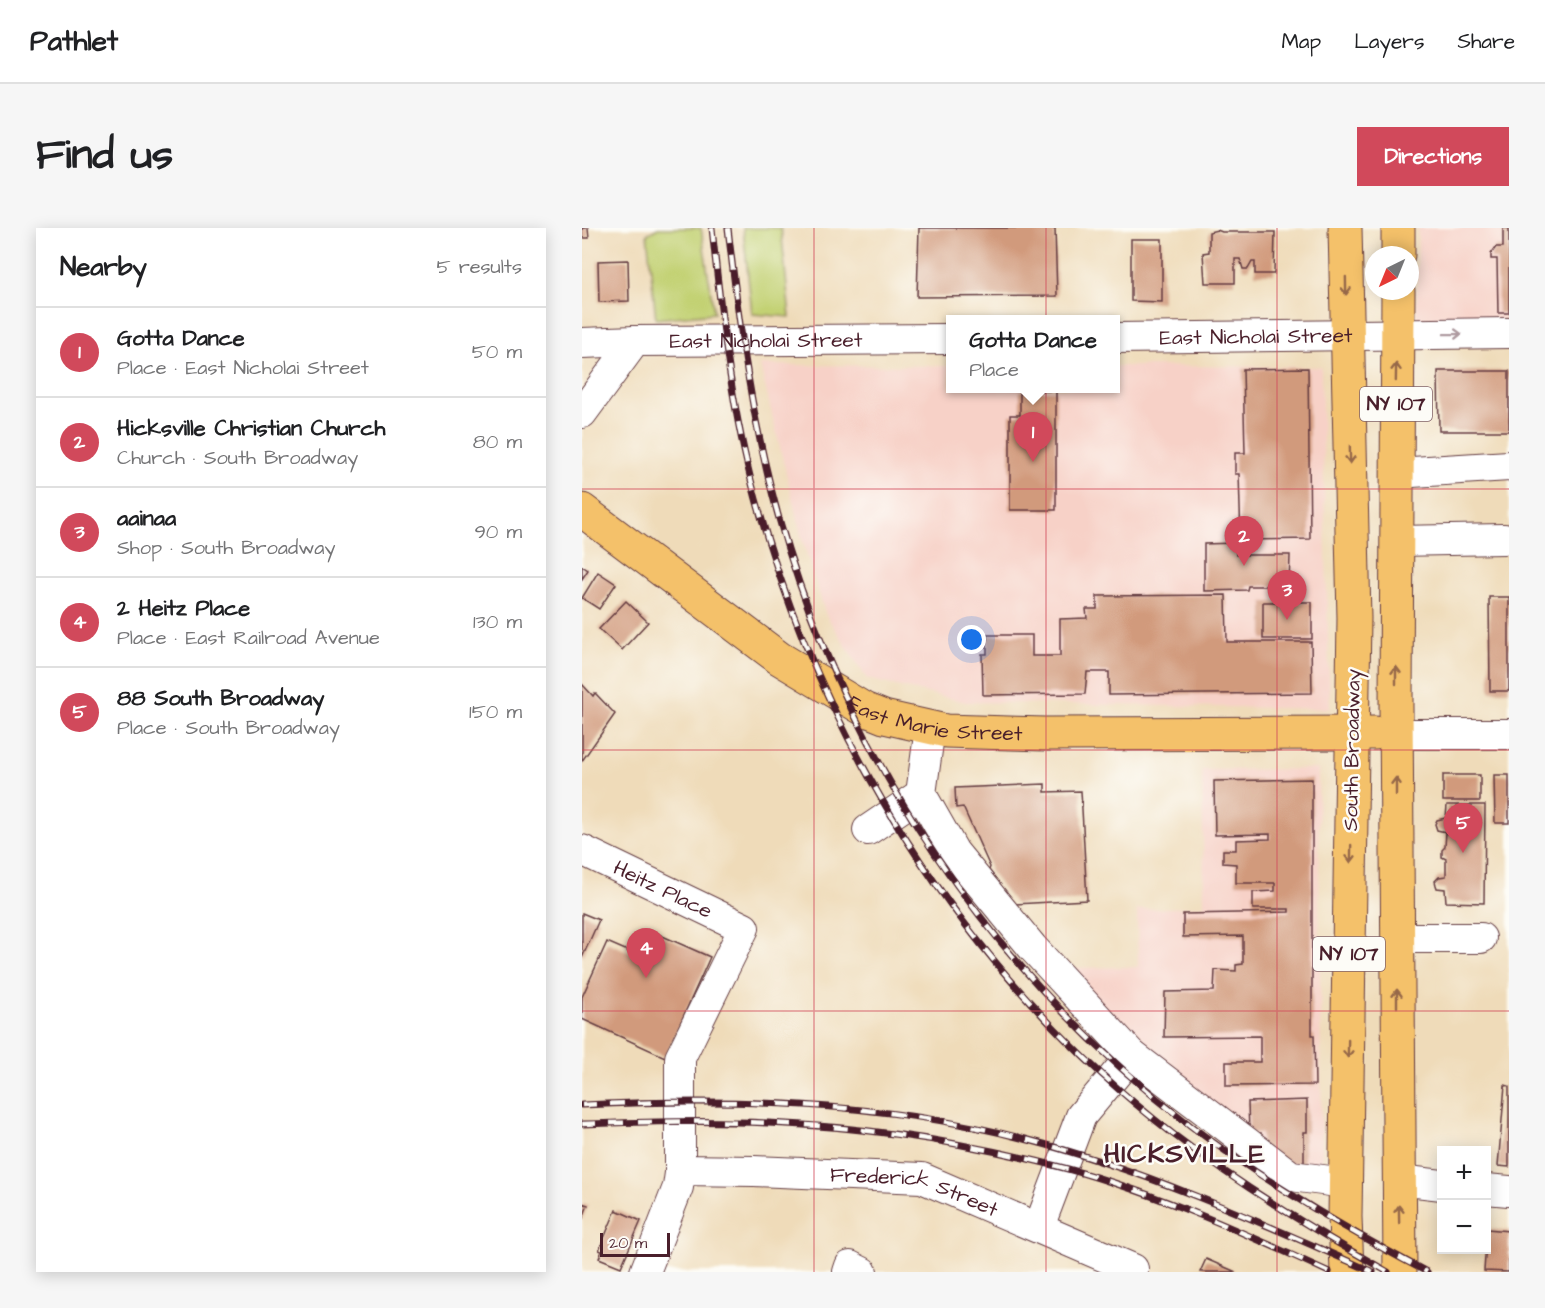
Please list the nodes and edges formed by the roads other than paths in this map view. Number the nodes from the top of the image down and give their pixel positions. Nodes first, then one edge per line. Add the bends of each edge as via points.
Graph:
1 (1345, 228) edge
2 (1398, 228) edge
3 (1398, 246) edge
4 (1398, 300) edge
5 (1509, 333) edge
6 (1397, 335) junction
7 (1347, 336) junction
8 (1120, 338) edge
9 (946, 339) edge
10 (635, 341) junction
11 (582, 343) edge
12 (582, 413) edge
13 (1509, 466) edge
14 (1396, 473) junction
15 (582, 510) edge
16 (1504, 539) dead end
17 (1396, 541) junction
18 (930, 728) junction
19 (1353, 732) junction
20 (1396, 734) junction
21 (1509, 734) edge
22 (921, 795) junction
23 (868, 830) dead end
24 (582, 850) edge
25 (1397, 938) junction
26 (1481, 938) dead end
27 (1132, 1054) junction
28 (680, 1170) junction
29 (1399, 1180) junction
30 (1346, 1183) junction
31 (1437, 1184) edge
32 (1491, 1189) edge
33 (1509, 1191) edge
34 (1039, 1227) junction
35 (645, 1272) edge
36 (848, 1272) edge
37 (862, 1272) edge
38 (1132, 1272) edge
39 (1347, 1272) edge
40 (1400, 1272) edge

1 -> 7 main road, South Broadway / NY 107
2 - 3 main road
4 - 6 main road, South Broadway / NY 107
6 -> 5 street, East Nicholai Street
6 - 7 street, East Nicholai Street
14 -> 6 main road, South Broadway / NY 107
7 - 8 street, East Nicholai Street
7 -> 19 main road, South Broadway / NY 107
9 - 10 street, East Nicholai Street
10 - 11 street, East Nicholai Street
10 - 12 street
13 - 14 street
14 - 17 main road, South Broadway / NY 107
15 - 18 main road, East Marie Street via 779,658 864,709
16 - 17 street
20 -> 17 main road, South Broadway / NY 107
18 - 19 main road, East Marie Street via 1044,734
18 - 22 street
19 - 20 main road, East Marie Street
19 -> 30 main road, South Broadway / NY 107
20 - 21 street
25 -> 20 main road, South Broadway / NY 107
22 - 23 street
22 - 27 street via 961,860 1033,948
24 - 28 street, Heitz Place via 744,928 680,1058
25 - 26 street
29 -> 25 main road, South Broadway / NY 107
27 - 30 street via 1291,1176
27 - 34 street via 1081,1116
28 - 34 street, Frederick Street via 922,1178
28 - 35 street via 678,1187
29 - 31 street
40 -> 29 main road, South Broadway / NY 107
30 - 39 main road, South Broadway / NY 107
32 - 33 street
34 - 38 street, Frederick Street via 1133,1269
36 - 37 street via 850,1266

